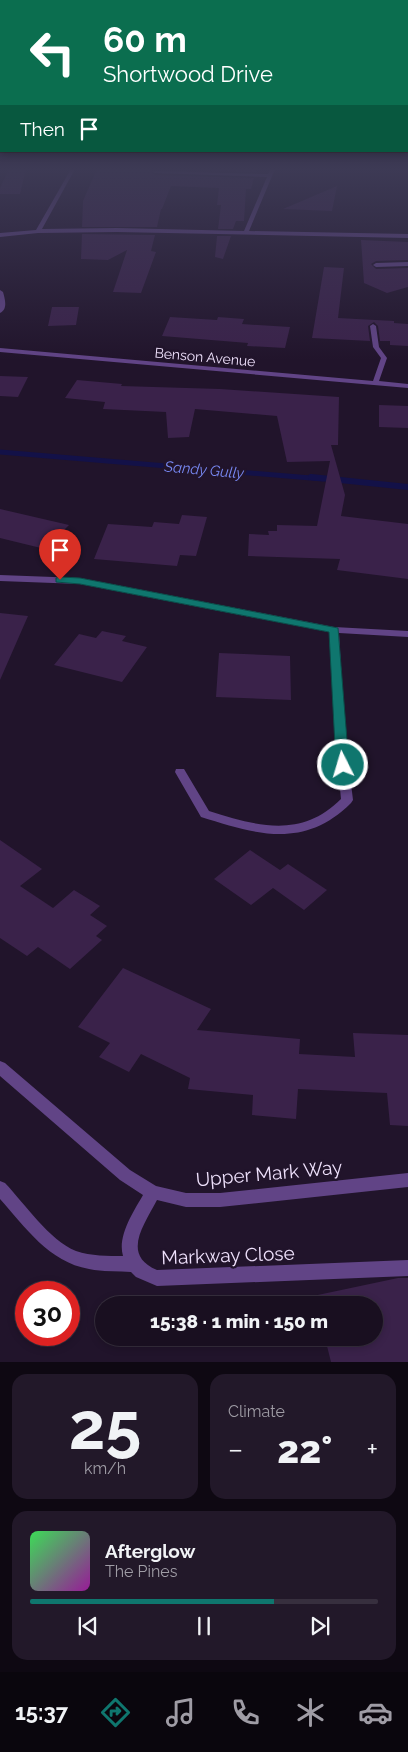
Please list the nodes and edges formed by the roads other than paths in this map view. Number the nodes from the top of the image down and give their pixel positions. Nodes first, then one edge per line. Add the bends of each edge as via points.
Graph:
1 (23, 233) edge
2 (269, 233) edge
3 (0, 235) edge
4 (408, 236) edge
5 (408, 264) edge
6 (376, 265) dead end
7 (0, 292) edge
8 (0, 311) edge
9 (373, 326) dead end
10 (0, 350) edge
11 (375, 384) junction
12 (408, 386) edge
13 (0, 578) edge
14 (334, 630) junction
15 (408, 634) edge
16 (180, 772) dead end
17 (0, 1067) edge
18 (408, 1180) edge
19 (0, 1188) edge
20 (153, 1192) junction
21 (133, 1264) junction
22 (408, 1268) edge

1 - 3 street
2 - 4 street
5 - 6 street
7 - 8 street
9 - 11 street via 376,347 384,358
10 - 11 street, Benson Avenue
11 - 12 street, Benson Avenue
13 - 14 street via 80,581
14 - 15 street
14 - 16 street via 347,800 338,810 294,829 259,829 205,814
17 - 20 street, Upper Mark Way via 125,1175
18 - 20 street, Upper Mark Way via 220,1200 186,1200
19 - 21 street via 55,1246 74,1258 94,1263
20 - 21 street via 130,1237
21 - 22 street, Markway Close via 143,1274 157,1278

